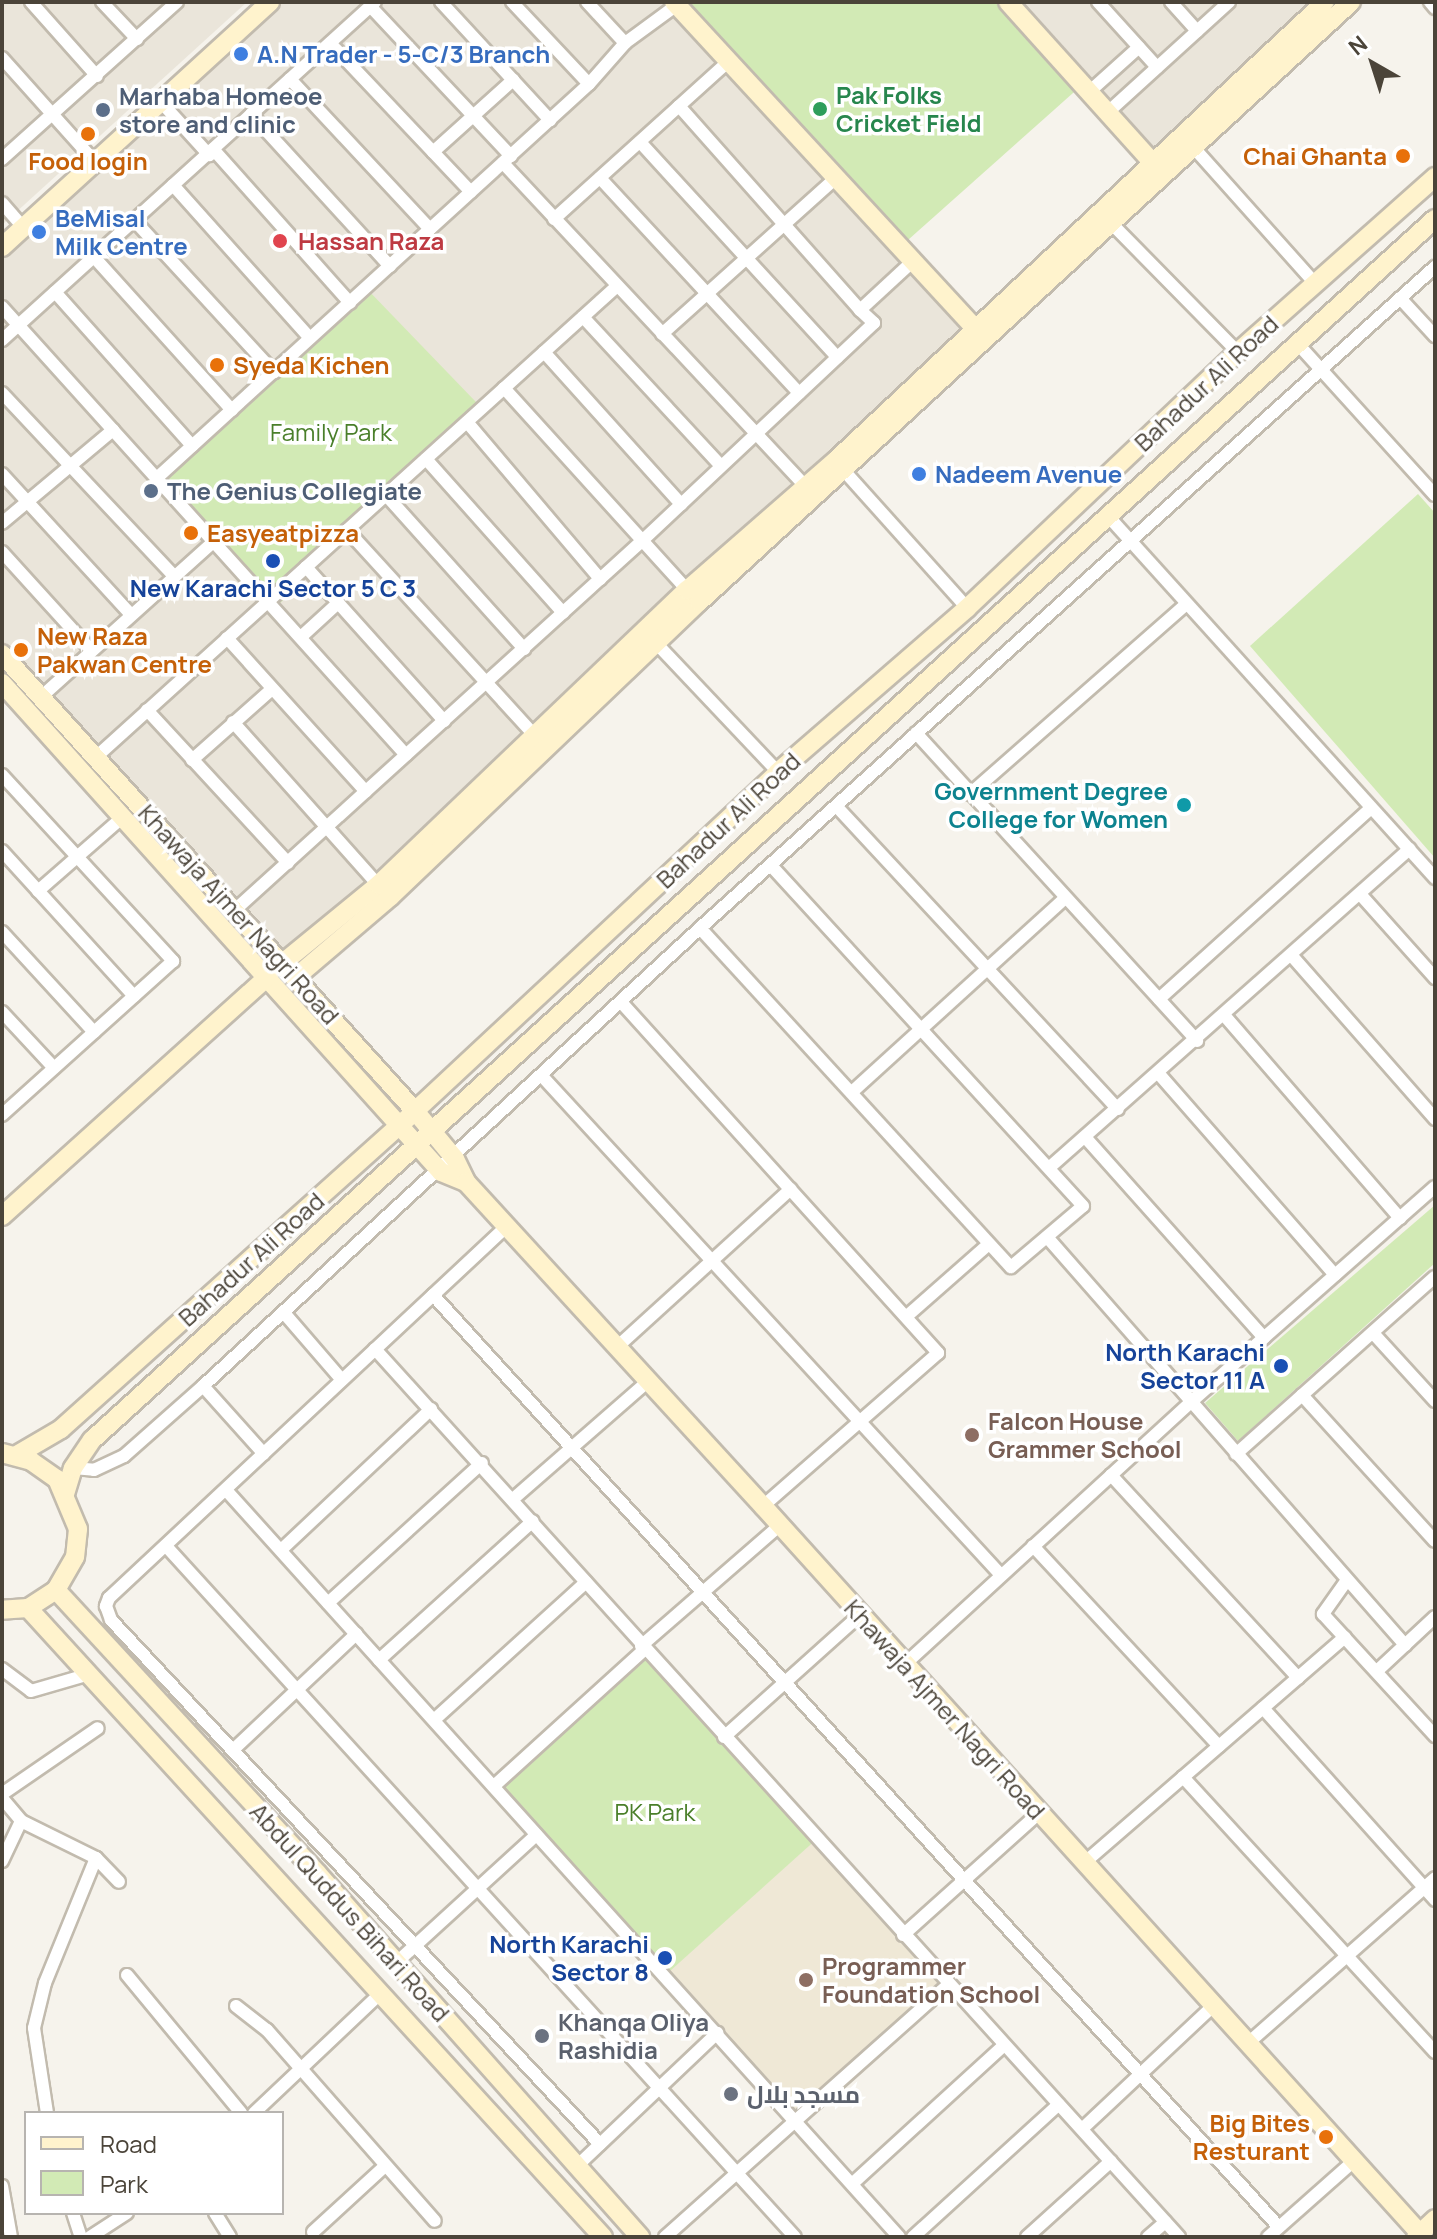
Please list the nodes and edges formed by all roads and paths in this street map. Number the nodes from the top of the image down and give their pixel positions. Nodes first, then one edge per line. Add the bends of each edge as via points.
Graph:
1 (31, 2) edge
2 (102, 2) edge
3 (270, 2) edge
4 (441, 2) edge
5 (512, 2) edge
6 (587, 2) edge
7 (1008, 2) edge
8 (1098, 2) edge
9 (1171, 2) edge
10 (1229, 2) edge
11 (1325, 2) edge
12 (1351, 2) edge
13 (1430, 2) edge
14 (174, 3) edge
15 (372, 4) edge
16 (675, 4) edge
17 (1435, 8) edge
18 (1197, 31) junction
19 (137, 39) junction
20 (330, 43) junction
21 (625, 43) junction
22 (1139, 47) junction
23 (2, 58) edge
24 (728, 62) junction
25 (1157, 67) junction
26 (97, 76) junction
27 (290, 79) junction
28 (513, 80) junction
29 (589, 84) junction
30 (1089, 92) junction
31 (161, 102) junction
32 (679, 106) junction
33 (1107, 113) junction
34 (251, 114) junction
35 (53, 116) junction
36 (473, 116) junction
37 (550, 120) junction
38 (640, 142) junction
39 (1195, 149) junction
40 (211, 152) junction
41 (433, 152) junction
42 (2, 159) edge
43 (507, 160) junction
44 (95, 162) junction
45 (1160, 171) junction
46 (837, 177) junction
47 (1435, 177) edge
48 (600, 178) junction
49 (173, 185) junction
50 (471, 192) junction
51 (2, 203) edge
52 (554, 219) junction
53 (1435, 219) edge
54 (134, 220) junction
55 (784, 223) junction
56 (1112, 224) junction
57 (23, 227) junction
58 (430, 229) junction
59 (2, 247) edge
60 (94, 257) junction
61 (745, 258) junction
62 (912, 262) junction
63 (390, 266) junction
64 (1435, 267) edge
65 (1315, 283) junction
66 (617, 286) junction
67 (55, 292) junction
68 (706, 294) junction
69 (1400, 298) junction
70 (350, 303) junction
71 (2, 307) edge
72 (860, 310) junction
73 (583, 317) junction
74 (18, 326) junction
75 (662, 334) junction
76 (980, 334) junction
77 (1435, 336) edge
78 (310, 338) junction
79 (2, 340) edge
80 (1297, 343) junction
81 (544, 352) junction
82 (1238, 352) junction
83 (837, 357) junction
84 (274, 372) junction
85 (1323, 372) junction
86 (504, 388) junction
87 (1199, 389) junction
88 (2, 393) edge
89 (799, 393) junction
90 (232, 410) junction
91 (1221, 413) junction
92 (467, 422) junction
93 (113, 430) junction
94 (755, 434) junction
95 (192, 446) junction
96 (426, 459) junction
97 (69, 464) junction
98 (721, 466) junction
99 (839, 466) junction
100 (2, 474) edge
101 (158, 477) junction
102 (803, 484) junction
103 (386, 495) junction
104 (1435, 495) edge
105 (27, 501) junction
106 (681, 504) junction
107 (1108, 516) junction
108 (2, 523) edge
109 (347, 530) junction
110 (643, 540) junction
111 (214, 541) junction
112 (1132, 544) junction
113 (2, 552) edge
114 (306, 567) junction
115 (174, 576) junction
116 (600, 579) junction
117 (687, 590) junction
118 (270, 599) junction
119 (338, 603) junction
120 (1186, 604) junction
121 (967, 608) junction
122 (563, 613) junction
123 (131, 615) junction
124 (302, 636) junction
125 (227, 638) junction
126 (656, 643) junction
127 (524, 649) junction
128 (91, 650) junction
129 (2, 654) edge
130 (2, 683) edge
131 (486, 683) junction
132 (272, 689) junction
133 (41, 697) junction
134 (147, 710) junction
135 (444, 721) junction
136 (233, 722) junction
137 (916, 733) junction
138 (535, 736) junction
139 (406, 755) junction
140 (96, 757) junction
141 (192, 760) junction
142 (778, 772) junction
143 (2, 775) edge
144 (366, 792) junction
145 (970, 794) junction
146 (838, 808) junction
147 (1371, 808) junction
148 (124, 816) junction
149 (326, 829) junction
150 (1409, 849) junction
151 (2, 851) edge
152 (77, 856) junction
153 (288, 863) junction
154 (771, 865) junction
155 (1435, 878) edge
156 (378, 885) junction
157 (38, 891) junction
158 (1360, 894) junction
159 (1065, 898) junction
160 (236, 909) junction
161 (700, 928) junction
162 (2, 932) edge
163 (1292, 956) junction
164 (989, 968) junction
165 (290, 970) junction
166 (269, 976) junction
167 (1435, 978) edge
168 (134, 996) junction
169 (1159, 999) junction
170 (621, 1002) junction
171 (2, 1012) edge
172 (1224, 1015) junction
173 (922, 1029) junction
174 (94, 1032) junction
175 (1197, 1041) junction
176 (54, 1068) junction
177 (1159, 1074) junction
178 (541, 1075) junction
179 (852, 1092) junction
180 (2, 1094) edge
181 (13, 1105) junction
182 (1118, 1109) junction
183 (415, 1111) junction
184 (2, 1115) edge
185 (1435, 1119) edge
186 (399, 1125) junction
187 (432, 1131) junction
188 (1085, 1137) junction
189 (417, 1145) junction
190 (448, 1165) junction
191 (1050, 1167) junction
192 (1435, 1187) edge
193 (791, 1189) junction
194 (2, 1216) edge
195 (1400, 1218) junction
196 (507, 1226) junction
197 (1047, 1237) junction
198 (989, 1244) junction
199 (709, 1262) junction
200 (1335, 1275) junction
201 (1435, 1277) edge
202 (433, 1295) junction
203 (285, 1314) junction
204 (907, 1316) junction
205 (1373, 1333) junction
206 (1264, 1338) junction
207 (616, 1348) junction
208 (375, 1349) junction
209 (342, 1380) junction
210 (647, 1382) junction
211 (203, 1386) junction
212 (1302, 1395) junction
213 (1435, 1401) edge
214 (1191, 1402) junction
215 (431, 1409) junction
216 (859, 1422) junction
217 (574, 1446) junction
218 (264, 1454) junction
219 (1236, 1454) junction
220 (8, 1455) edge
221 (482, 1463) junction
222 (73, 1468) junction
223 (1111, 1475) junction
224 (226, 1490) junction
225 (65, 1494) junction
226 (513, 1499) junction
227 (763, 1506) junction
228 (533, 1521) junction
229 (780, 1525) junction
230 (1435, 1541) edge
231 (166, 1546) junction
232 (1033, 1546) junction
233 (281, 1550) junction
234 (1001, 1575) junction
235 (1347, 1580) junction
236 (586, 1582) junction
237 (56, 1590) junction
238 (705, 1590) junction
239 (328, 1603) junction
240 (28, 1608) junction
241 (2, 1610) edge
242 (860, 1615) junction
243 (1435, 1617) edge
244 (356, 1634) junction
245 (1345, 1637) junction
246 (1405, 1645) junction
247 (643, 1648) junction
248 (379, 1660) junction
249 (904, 1665) junction
250 (2, 1669) edge
251 (1377, 1671) junction
252 (90, 1674) junction
253 (1298, 1678) junction
254 (785, 1682) junction
255 (299, 1692) junction
256 (1263, 1708) junction
257 (434, 1720) junction
258 (98, 1728) dead end
259 (1435, 1736) edge
260 (724, 1737) junction
261 (1219, 1746) junction
262 (234, 1749) junction
263 (1183, 1777) junction
264 (494, 1786) junction
265 (2, 1796) edge
266 (1039, 1813) junction
267 (21, 1821) junction
268 (536, 1835) junction
269 (96, 1858) junction
270 (2, 1861) edge
271 (1084, 1863) junction
272 (1435, 1878) edge
273 (966, 1879) junction
274 (119, 1882) dead end
275 (1424, 1888) junction
276 (477, 1889) junction
277 (1435, 1900) edge
278 (903, 1935) junction
279 (418, 1943) junction
280 (1346, 1957) junction
281 (396, 1963) junction
282 (127, 1975) dead end
283 (948, 1985) junction
284 (381, 1993) junction
285 (236, 2006) dead end
286 (1213, 2006) junction
287 (717, 2033) junction
288 (1247, 2044) junction
289 (1004, 2045) junction
290 (1435, 2052) edge
291 (301, 2067) junction
292 (1142, 2074) junction
293 (659, 2087) junction
294 (1059, 2104) junction
295 (47, 2111) edge
296 (239, 2111) edge
297 (256, 2111) edge
298 (796, 2121) junction
299 (1082, 2129) junction
300 (600, 2144) junction
301 (1111, 2161) junction
302 (1354, 2161) junction
303 (384, 2167) junction
304 (576, 2167) junction
305 (739, 2174) junction
306 (852, 2184) junction
307 (2, 2186) edge
308 (74, 2215) edge
309 (124, 2215) edge
310 (216, 2215) edge
311 (1435, 2219) edge
312 (435, 2221) dead end
313 (1165, 2222) junction
314 (1279, 2227) junction
315 (313, 2232) dead end
316 (672, 2235) edge
317 (1419, 2236) edge
318 (11, 2237) edge
319 (81, 2237) edge
320 (90, 2237) edge
321 (230, 2237) edge
322 (603, 2237) edge
323 (640, 2237) edge
324 (795, 2237) edge
325 (899, 2237) edge
326 (913, 2237) edge
327 (1027, 2237) edge
328 (1148, 2237) edge
329 (1179, 2237) edge
330 (1268, 2237) edge

1 - 26 street
2 - 19 street
3 - 31 street
4 - 28 street
5 - 29 street
6 - 21 street
7 - 30 street
8 - 22 street
9 - 18 street
10 - 18 street
11 - 45 street
12 - 39 street
13 - 17 street
14 - 19 street
15 - 20 street
15 - 36 street
16 - 21 street
16 - 24 street
18 - 25 street
19 - 26 street
20 - 27 street
20 - 41 street
21 - 29 street
22 - 25 street
22 - 30 street
23 - 35 street
24 - 32 street
24 - 46 street
25 - 33 street
26 - 35 street
27 - 34 street
27 - 58 street
28 - 36 street
28 - 37 street
29 - 37 street
30 - 33 street
31 - 40 street
31 - 44 street
32 - 38 street
32 - 55 street
33 - 45 street
34 - 40 street
34 - 63 street
35 - 42 street
35 - 44 street
36 - 41 street
36 - 43 street
37 - 43 street
38 - 48 street
38 - 61 street
39 - 45 street
39 - 65 street
40 - 49 street
40 - 70 street
41 - 50 street
43 - 50 street
43 - 52 street
44 - 57 street
45 - 56 street
45 - 76 street
46 - 55 street
46 - 62 street
47 - 65 street, Bahadur Ali Road
48 - 52 street
48 - 68 street
49 - 54 street
49 - 78 street
50 - 58 street
51 - 57 street
52 - 66 street
53 - 80 street, Bahadur Ali Road
54 - 60 street
54 - 84 street
55 - 61 street
55 - 72 street
56 - 76 street
56 - 82 street
57 - 59 street
58 - 63 street
60 - 67 street
60 - 90 street
61 - 68 street
61 - 83 street
62 - 72 street
62 - 76 street
63 - 70 street
64 - 69 street
65 - 82 street, Bahadur Ali Road
66 - 73 street
66 - 75 street
67 - 74 street
67 - 95 street
68 - 75 street
68 - 89 street
69 - 77 street
69 - 85 street
70 - 78 street
71 - 74 street
72 - 83 street via 874,323
73 - 81 street
73 - 98 street
74 - 79 street
74 - 93 street
75 - 94 street
76 - 99 street
78 - 84 street
80 - 85 street
80 - 91 street, Bahadur Ali Road
81 - 86 street
81 - 106 street
82 - 87 street, Bahadur Ali Road
83 - 89 street
84 - 90 street
85 - 104 street
85 - 112 street
86 - 92 street
86 - 110 street
87 - 91 street
87 - 121 street, Bahadur Ali Road
88 - 97 street
89 - 94 street
90 - 95 street
91 - 107 street, Bahadur Ali Road
92 - 96 street
92 - 116 street
93 - 97 street
93 - 101 street
94 - 98 street
94 - 102 street
95 - 101 street
96 - 103 street
96 - 122 street
97 - 105 street
97 - 115 street
98 - 106 street
99 - 102 street
99 - 121 street
99 - 126 street
100 - 105 street
101 - 111 street
102 - 117 street
103 - 109 street
103 - 127 street
105 - 108 street
105 - 123 street
106 - 110 street
107 - 112 street
107 - 187 street, Bahadur Ali Road
109 - 114 street
109 - 131 street
110 - 116 street
110 - 117 street
111 - 115 street
111 - 118 street
112 - 120 street
112 - 137 street
113 - 128 street
114 - 118 street
114 - 119 street
115 - 123 street
116 - 122 street
117 - 138 street
118 - 124 street
118 - 125 street
119 - 124 street
119 - 135 street
120 - 145 street
120 - 147 street
121 - 142 street, Bahadur Ali Road
122 - 127 street
123 - 128 street
124 - 139 street
125 - 132 street
125 - 134 street
126 - 142 street
126 - 165 street via 390,897
127 - 131 street
128 - 133 street
129 - 133 street, Khawaja Ajmer Nagri Road
130 - 148 street, Khawaja Ajmer Nagri Road
131 - 135 street
131 - 138 street
132 - 136 street
132 - 144 street
133 - 140 street, Khawaja Ajmer Nagri Road
134 - 140 street
134 - 141 street
135 - 139 street
136 - 141 street
136 - 149 street
137 - 145 street
137 - 146 street
138 - 156 street
139 - 144 street
140 - 160 street, Khawaja Ajmer Nagri Road
141 - 153 street
142 - 183 street, Bahadur Ali Road
143 - 152 street
144 - 149 street
145 - 159 street
146 - 154 street
146 - 164 street
147 - 150 street
147 - 169 street
148 - 152 street
148 - 166 street, Khawaja Ajmer Nagri Road
149 - 153 street
149 - 156 street
150 - 155 street
150 - 158 street
151 - 157 street
152 - 157 street
152 - 168 street via 173,961
153 - 160 street
154 - 161 street
154 - 173 street
156 - 165 street
157 - 168 street
158 - 163 street
158 - 167 street
159 - 164 street
159 - 169 street
160 - 165 street, Khawaja Ajmer Nagri Road
161 - 170 street
161 - 179 street
162 - 174 street
163 - 172 street
163 - 185 street
164 - 173 street
164 - 182 street
165 - 183 street, Khawaja Ajmer Nagri Road
166 - 186 street, Khawaja Ajmer Nagri Road
166 - 194 street
168 - 174 street
169 - 175 street
170 - 178 street
170 - 193 street
171 - 176 street
172 - 175 street
172 - 195 street
173 - 179 street
173 - 191 street
174 - 176 street
175 - 177 street
176 - 181 street
177 - 182 street
177 - 200 street
178 - 190 street
178 - 199 street
179 - 198 street
180 - 181 street
181 - 184 street
182 - 188 street
183 - 186 street, Bahadur Ali Road
183 - 187 street, Khawaja Ajmer Nagri Road
186 - 189 street, Khawaja Ajmer Nagri Road
186 - 220 street, Bahadur Ali Road via 61,1429
187 - 189 street, Bahadur Ali Road
187 - 190 street, Khawaja Ajmer Nagri Road
188 - 191 street
188 - 206 street
189 - 190 street, Khawaja Ajmer Nagri Road
189 - 222 street, Bahadur Ali Road via 92,1440
190 - 196 street, Khawaja Ajmer Nagri Road
190 - 203 street
191 - 197 street via 1083,1206
192 - 195 street
193 - 199 street
193 - 204 street
195 - 200 street
196 - 202 street
196 - 207 street, Khawaja Ajmer Nagri Road
197 - 198 street via 1011,1267
197 - 214 street
198 - 204 street
199 - 207 street
199 - 216 street
200 - 206 street
201 - 205 street
202 - 208 street
202 - 217 street
203 - 209 street
203 - 211 street
204 - 216 street via 938,1353
205 - 212 street
205 - 213 street
206 - 214 street
207 - 210 street, Khawaja Ajmer Nagri Road
208 - 209 street
208 - 215 street
209 - 218 street
210 - 217 street
210 - 227 street, Khawaja Ajmer Nagri Road
211 - 218 street
211 - 222 street via 124,1456 94,1470
212 - 219 street
212 - 230 street
214 - 219 street
214 - 223 street
215 - 221 street
215 - 233 street
216 - 227 street
216 - 234 street
217 - 226 street
217 - 238 street
218 - 224 street
219 - 235 street
220 - 225 street via 57,1479
221 - 226 street
221 - 239 street
222 - 225 street, Bahadur Ali Road
223 - 232 street
223 - 253 street
224 - 231 street
224 - 233 street
225 - 237 street via 78,1529 75,1557
226 - 228 street
227 - 229 street, Khawaja Ajmer Nagri Road
228 - 236 street
228 - 248 street
229 - 238 street
229 - 242 street, Khawaja Ajmer Nagri Road
231 - 255 street
231 - 262 street via 109,1598 108,1615
232 - 234 street
232 - 261 street
233 - 239 street
234 - 249 street
235 - 245 street via 1323,1614
235 - 246 street
236 - 247 street
236 - 257 street
237 - 240 street
237 - 281 street, Abdul Quddus Bihari Road
238 - 247 street
238 - 254 street
239 - 244 street
240 - 241 street
240 - 252 street, Abdul Quddus Bihari Road
242 - 249 street, Khawaja Ajmer Nagri Road
242 - 254 street
243 - 246 street
244 - 248 street
244 - 255 street
245 - 251 street
245 - 253 street
246 - 251 street
247 - 260 street
247 - 264 street
248 - 257 street
249 - 266 street, Khawaja Ajmer Nagri Road
250 - 252 street via 31,1691
251 - 259 street
252 - 284 street, Abdul Quddus Bihari Road
253 - 256 street
254 - 260 street
254 - 273 street
255 - 262 street
255 - 276 street
256 - 261 street
256 - 275 street
257 - 264 street
258 - 265 street
260 - 278 street
261 - 263 street
262 - 279 street
263 - 271 street
263 - 280 street
264 - 268 street
265 - 267 street
266 - 271 street, Khawaja Ajmer Nagri Road
266 - 273 street
267 - 269 street
267 - 270 street
268 - 276 street
268 - 287 street
269 - 274 street
269 - 295 street via 45,1983 34,2028
271 - 286 street, Khawaja Ajmer Nagri Road
272 - 275 street
273 - 278 street
273 - 292 street
275 - 277 street
275 - 280 street
276 - 279 street
276 - 293 street
278 - 283 street
279 - 281 street
279 - 300 street
280 - 288 street
280 - 290 street
281 - 304 street, Abdul Quddus Bihari Road
282 - 296 street
283 - 289 street
283 - 298 street
284 - 291 street
284 - 322 street, Abdul Quddus Bihari Road
285 - 291 street
286 - 288 street, Khawaja Ajmer Nagri Road
286 - 292 street
287 - 293 street
287 - 298 street
288 - 302 street, Khawaja Ajmer Nagri Road
289 - 294 street
289 - 306 street
291 - 297 street
291 - 303 street
292 - 299 street
292 - 314 street
293 - 300 street
293 - 305 street
294 - 299 street
294 - 326 street
298 - 305 street
298 - 306 street
299 - 301 street
300 - 304 street
301 - 313 street
301 - 327 street
302 - 314 street
302 - 317 street, Khawaja Ajmer Nagri Road
303 - 312 street
303 - 315 street
304 - 323 street, Abdul Quddus Bihari Road
305 - 316 street
305 - 324 street
306 - 325 street
307 - 318 street
308 - 319 street
309 - 320 street
310 - 321 street
311 - 317 street
313 - 328 street
313 - 329 street
314 - 330 street

